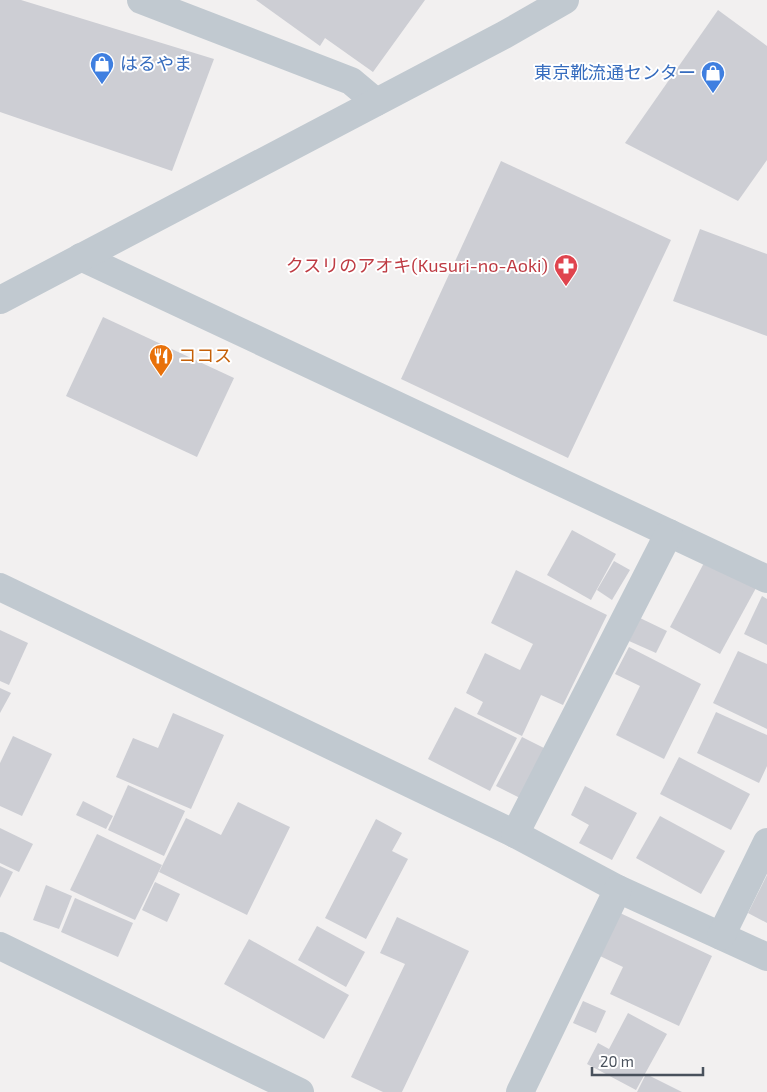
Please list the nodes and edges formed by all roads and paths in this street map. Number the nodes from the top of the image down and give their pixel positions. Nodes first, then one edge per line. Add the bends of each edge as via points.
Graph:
1 (141, 0) edge
2 (565, 0) edge
3 (376, 102) junction
4 (81, 258) junction
5 (0, 300) edge
6 (669, 533) junction
7 (767, 580) edge
8 (0, 587) edge
9 (514, 834) junction
10 (767, 842) edge
11 (618, 889) junction
12 (722, 936) junction
13 (0, 946) edge
14 (767, 957) edge
15 (300, 1092) edge
16 (520, 1092) edge

1 - 3 street via 351,81
2 - 3 street
3 - 4 street
4 - 5 street
4 - 6 street
6 - 7 street
6 - 9 street
8 - 9 street
9 - 11 street
10 - 12 street
11 - 12 street
11 - 16 street
12 - 14 street
13 - 15 street

